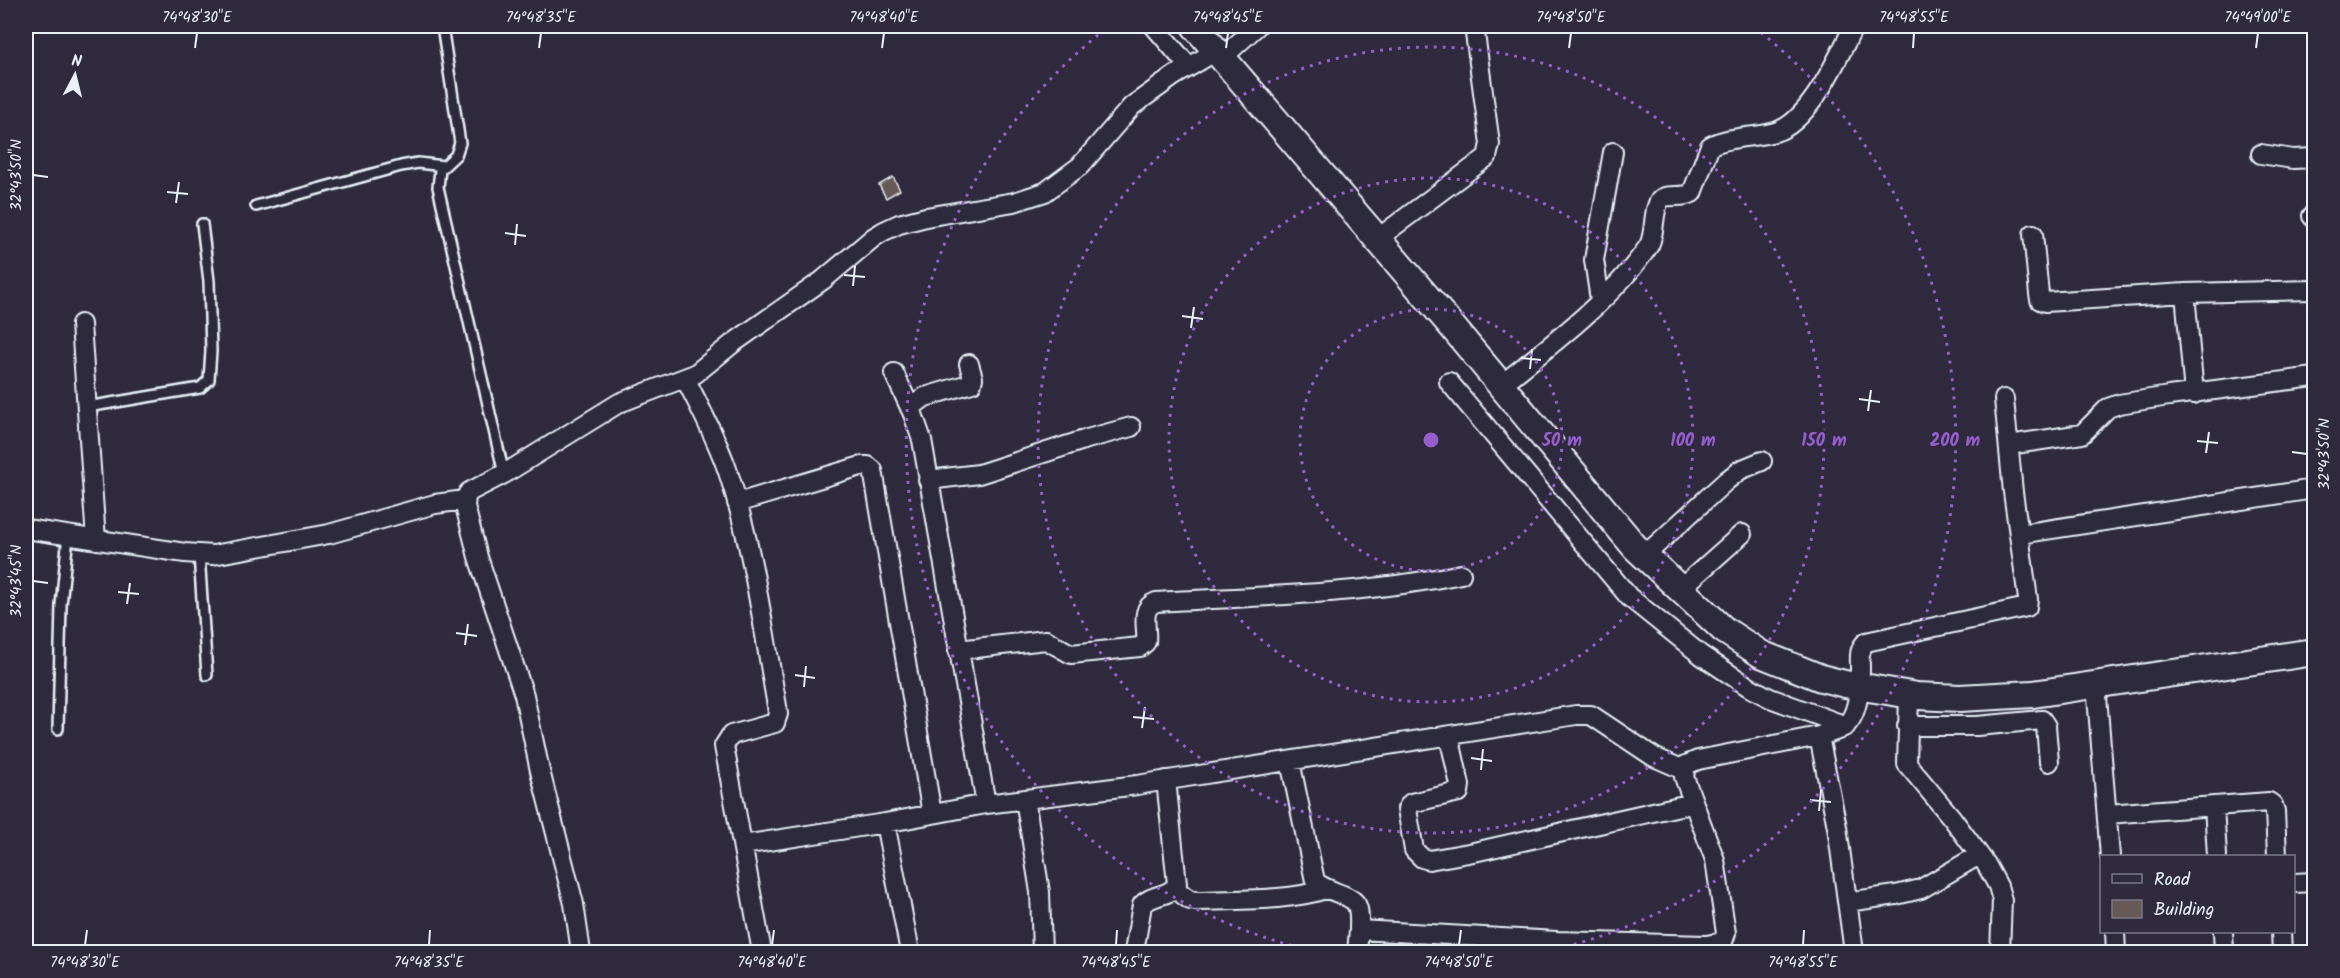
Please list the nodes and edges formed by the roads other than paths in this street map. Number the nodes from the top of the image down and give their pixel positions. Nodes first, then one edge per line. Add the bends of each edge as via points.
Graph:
1 (442, 26) edge
2 (1154, 26) edge
3 (1195, 26) edge
4 (1257, 26) edge
5 (1474, 26) edge
6 (1854, 26) edge
7 (1220, 54) junction
8 (1189, 67) junction
9 (1613, 152) dead end
10 (2261, 154) dead end
11 (2314, 158) edge
12 (444, 166) junction
13 (256, 206) dead end
14 (202, 224) dead end
15 (2033, 234) dead end
16 (1377, 239) junction
17 (2314, 290) edge
18 (2185, 293) junction
19 (1600, 300) junction
20 (81, 324) dead end
21 (969, 364) dead end
22 (894, 373) dead end
23 (2314, 377) edge
24 (685, 378) junction
25 (1449, 382) dead end
26 (1501, 385) junction
27 (2194, 393) junction
28 (2004, 399) dead end
29 (87, 407) junction
30 (910, 408) junction
31 (1131, 427) dead end
32 (2009, 445) junction
33 (1762, 461) dead end
34 (504, 474) junction
35 (928, 480) junction
36 (2314, 489) edge
37 (465, 500) junction
38 (737, 502) junction
39 (26, 529) edge
40 (1742, 534) dead end
41 (2020, 534) junction
42 (68, 536) junction
43 (96, 540) junction
44 (199, 554) junction
45 (1644, 556) junction
46 (1461, 574) dead end
47 (1679, 590) junction
48 (958, 650) junction
49 (2314, 652) edge
50 (207, 675) dead end
51 (2097, 694) junction
52 (1857, 697) junction
53 (1908, 710) junction
54 (1846, 726) junction
55 (58, 729) dead end
56 (1449, 736) junction
57 (1819, 736) junction
58 (1290, 761) junction
59 (2049, 762) dead end
60 (1684, 770) junction
61 (1166, 780) junction
62 (1025, 799) junction
63 (1693, 803) junction
64 (986, 804) junction
65 (2214, 806) junction
66 (932, 814) junction
67 (2107, 814) junction
68 (885, 823) junction
69 (743, 845) junction
70 (1979, 855) junction
71 (2110, 855) edge
72 (2217, 855) edge
73 (2277, 855) edge
74 (2314, 882) edge
75 (2295, 883) edge
76 (1175, 889) junction
77 (1326, 889) junction
78 (1847, 902) junction
79 (1359, 930) junction
80 (2115, 933) edge
81 (2223, 933) edge
82 (2281, 933) edge
83 (1731, 946) edge
84 (581, 952) edge
85 (762, 952) edge
86 (910, 952) edge
87 (1042, 952) edge
88 (1134, 952) edge
89 (1357, 952) edge
90 (1854, 952) edge
91 (2000, 952) edge
92 (2116, 952) edge
93 (2224, 952) edge
94 (2282, 952) edge

1 - 12 lane via 460,143 456,155
2 - 8 street
3 - 7 street
4 - 7 street
5 - 16 street via 1490,144 1487,157
6 - 19 street via 1818,90 1791,125 1772,133 1713,144 1692,193 1662,199 1650,245
7 - 8 street
7 - 16 street
8 - 24 street via 1132,106 1080,166 1045,192 1014,202 927,217 885,231
9 - 19 street via 1594,260
10 - 11 street
12 - 13 lane via 401,166
12 - 34 lane via 438,187
14 - 29 lane via 209,281 209,380 200,388
15 - 18 street via 2040,300 2045,302
16 - 26 street
17 - 18 street
18 - 27 street
19 - 26 street
20 - 29 street
21 - 30 street via 972,383 919,400
22 - 30 street
23 - 27 street
24 - 34 street via 619,403
24 - 38 street via 717,443
25 - 54 street via 1629,597 1701,655 1749,687
26 - 45 street
27 - 32 street via 2120,404 2108,408 2082,434
28 - 32 street
29 - 43 street
30 - 35 street via 922,440
31 - 35 street via 980,474
32 - 41 street
33 - 45 street via 1726,481
34 - 37 street via 469,492
35 - 48 street
36 - 41 street
37 - 44 street via 435,504 329,534 237,552
37 - 84 street via 478,557 524,695 574,904
38 - 66 street via 861,466 873,470
38 - 69 street via 778,714 775,723 731,735 724,746
39 - 42 street
40 - 47 street
41 - 52 street via 2027,607 1866,642 1860,650
42 - 43 street
42 - 55 lane via 61,605
43 - 44 street
44 - 50 lane
45 - 47 street
46 - 48 street via 1376,587 1156,602 1146,609 1147,637 1140,647 1071,654 1046,640
47 - 52 street via 1724,630 1761,654
48 - 64 street
49 - 51 street
51 - 53 street via 1960,698
51 - 67 street
52 - 53 street
52 - 54 street
53 - 59 street via 1977,726 2042,720
53 - 70 street via 1909,769
54 - 57 street
56 - 58 street
56 - 60 street via 1591,715 1654,757
56 - 63 street via 1459,792 1411,803 1407,809 1414,850 1429,860
57 - 60 street via 1698,760
57 - 78 street
58 - 61 street
58 - 77 street via 1315,881
60 - 63 street
61 - 62 street
61 - 76 street
62 - 64 street
62 - 87 street via 1040,892
63 - 83 street via 1715,860
64 - 66 street
65 - 67 street
65 - 72 street
65 - 73 street via 2264,801 2273,805
66 - 68 street
67 - 71 street
68 - 69 street
68 - 86 street
69 - 85 street
70 - 78 street via 1921,889
70 - 91 street via 2001,893
74 - 75 street
76 - 77 street via 1196,901 1303,895
76 - 88 street via 1142,905
77 - 79 street via 1355,902
78 - 90 street
79 - 83 street
79 - 89 street
80 - 92 street
81 - 93 street
82 - 94 street

